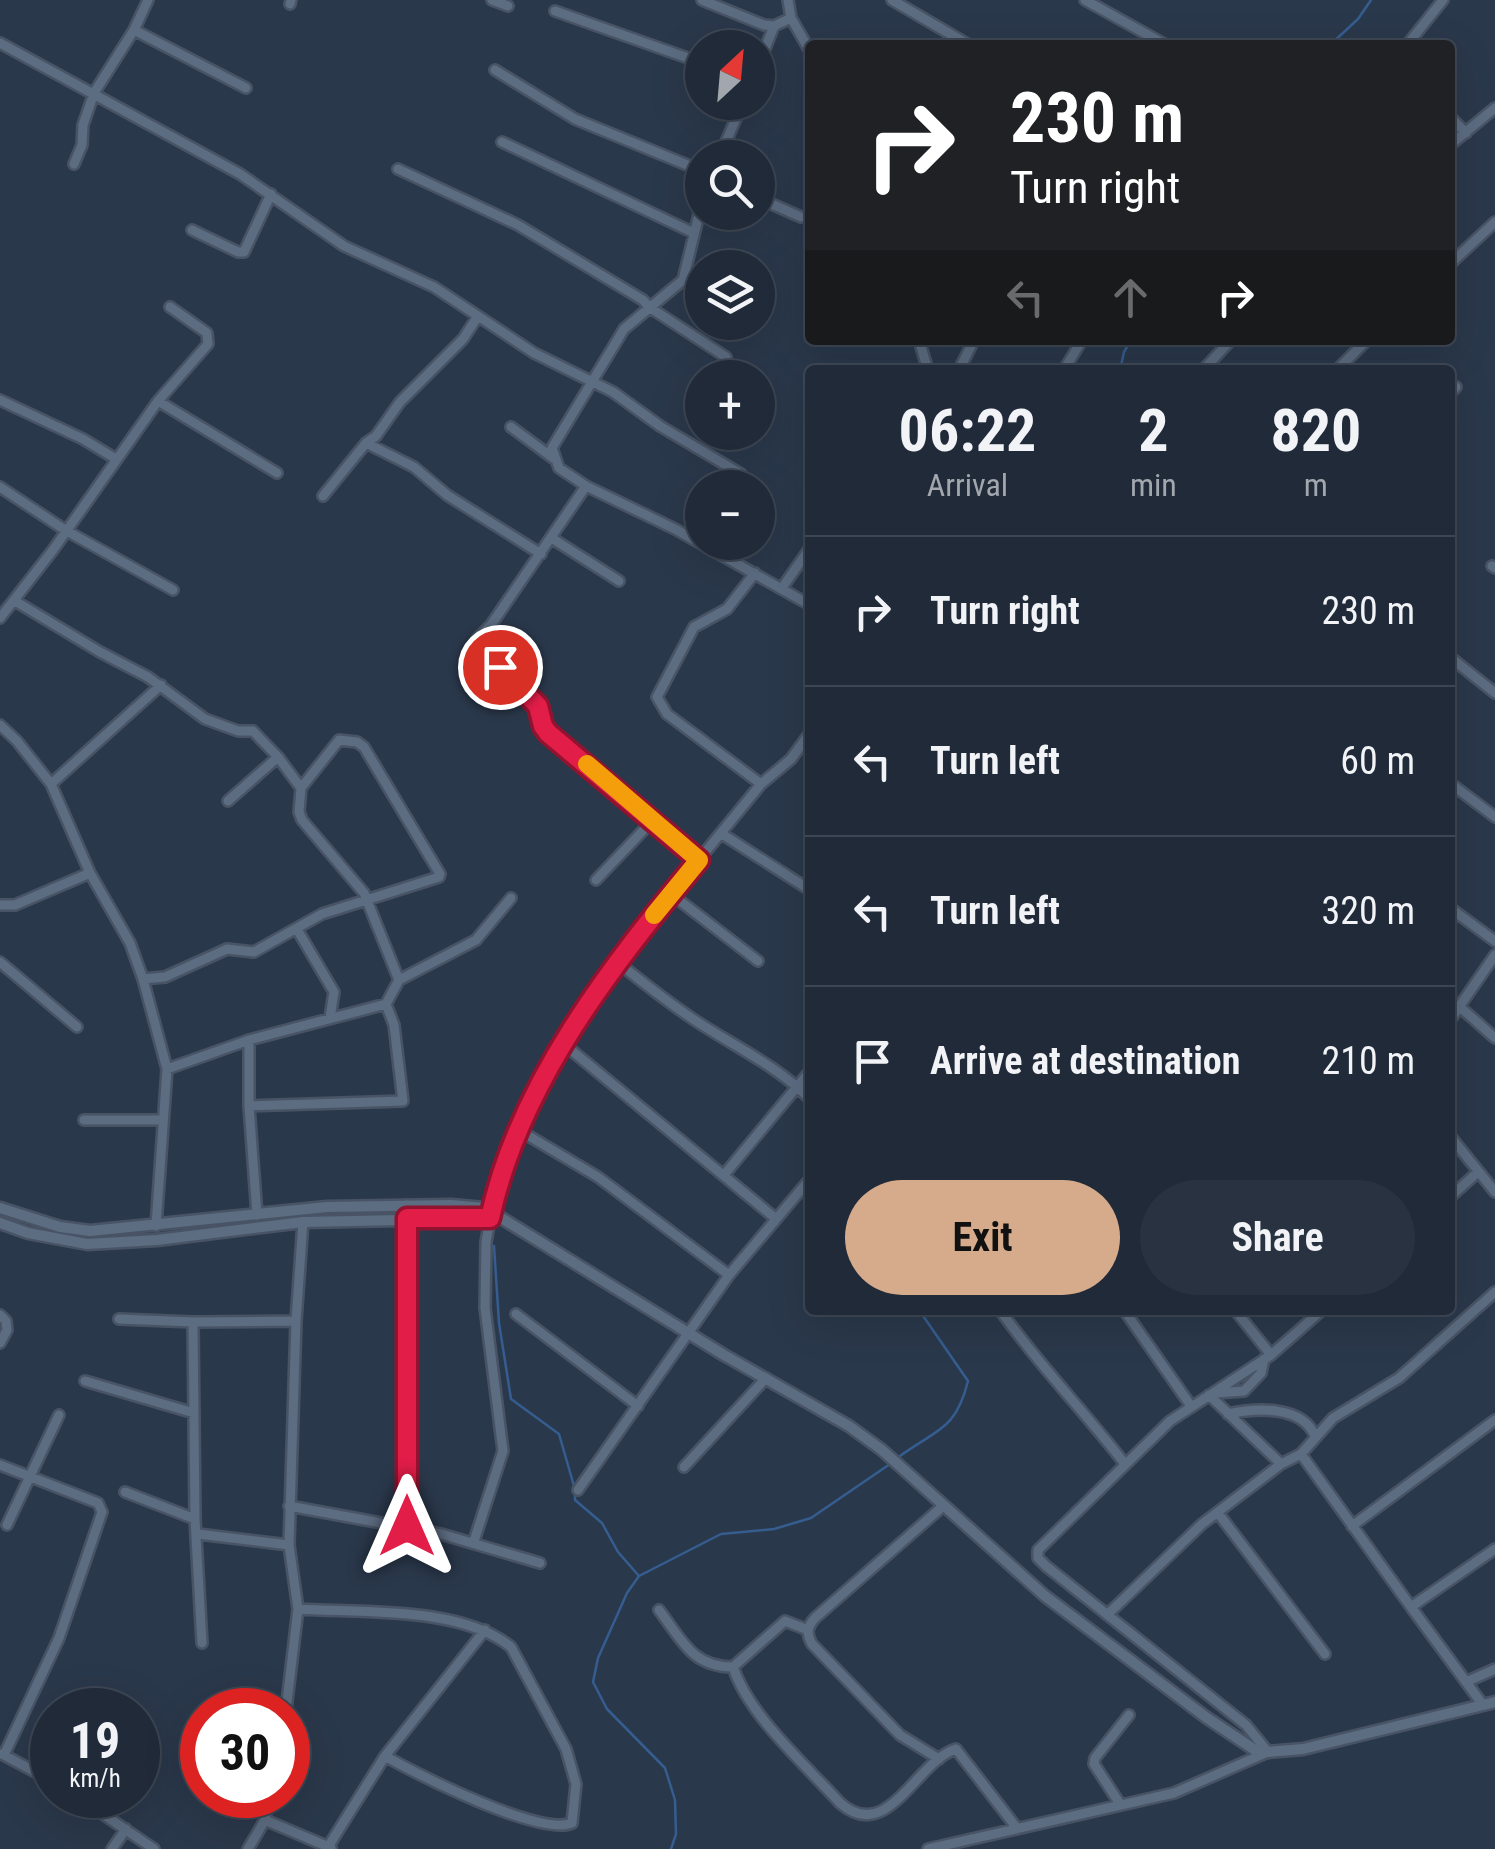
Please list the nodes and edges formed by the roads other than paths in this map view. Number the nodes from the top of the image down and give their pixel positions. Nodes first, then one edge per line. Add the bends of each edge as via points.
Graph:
1 (148, 0) edge
2 (492, 0) edge
3 (702, 0) edge
4 (788, 0) edge
5 (892, 0) edge
6 (1086, 0) edge
7 (1442, 0) edge
8 (508, 6) dead end
9 (555, 11) dead end
10 (791, 18) junction
11 (774, 26) junction
12 (134, 30) junction
13 (772, 30) edge
14 (960, 40) edge
15 (1157, 40) edge
16 (1411, 40) edge
17 (0, 43) edge
18 (805, 43) edge
19 (685, 57) edge
20 (495, 70) dead end
21 (246, 88) dead end
22 (94, 93) junction
23 (1495, 108) edge
24 (1455, 121) edge
25 (1466, 133) junction
26 (1455, 141) edge
27 (502, 142) dead end
28 (74, 164) dead end
29 (685, 164) edge
30 (398, 169) dead end
31 (270, 194) junction
32 (775, 206) edge
33 (801, 217) dead end
34 (1495, 222) edge
35 (192, 230) dead end
36 (695, 230) edge
37 (694, 233) junction
38 (1455, 259) edge
39 (170, 307) dead end
40 (649, 308) junction
41 (478, 316) junction
42 (1226, 345) edge
43 (1362, 345) edge
44 (726, 357) dead end
45 (1207, 365) edge
46 (1342, 365) edge
47 (593, 382) junction
48 (0, 400) edge
49 (158, 401) junction
50 (510, 427) dead end
51 (366, 443) junction
52 (552, 458) junction
53 (116, 459) junction
54 (735, 470) edge
55 (278, 473) dead end
56 (586, 486) junction
57 (0, 487) edge
58 (323, 496) dead end
59 (64, 530) junction
60 (552, 538) junction
61 (541, 554) junction
62 (805, 555) edge
63 (754, 572) junction
64 (619, 581) dead end
65 (782, 588) junction
66 (173, 590) dead end
67 (15, 601) junction
68 (805, 602) edge
69 (0, 618) edge
70 (477, 640) dead end
71 (1455, 661) edge
72 (500, 667) dead end
73 (160, 686) junction
74 (1495, 692) edge
75 (0, 724) edge
76 (805, 740) edge
77 (278, 757) junction
78 (51, 784) junction
79 (761, 784) junction
80 (1455, 786) edge
81 (301, 788) junction
82 (228, 801) dead end
83 (1495, 817) edge
84 (653, 820) junction
85 (722, 834) junction
86 (699, 860) junction
87 (90, 873) junction
88 (596, 880) dead end
89 (805, 887) edge
90 (670, 894) junction
91 (511, 898) dead end
92 (367, 900) junction
93 (0, 905) edge
94 (1455, 912) edge
95 (298, 931) junction
96 (1495, 941) edge
97 (1495, 955) edge
98 (758, 961) dead end
99 (0, 962) edge
100 (616, 962) junction
101 (143, 978) junction
102 (400, 980) junction
103 (386, 1004) junction
104 (1460, 1007) junction
105 (1455, 1014) edge
106 (330, 1018) junction
107 (77, 1027) dead end
108 (1495, 1038) edge
109 (249, 1040) junction
110 (565, 1045) junction
111 (167, 1069) junction
112 (805, 1077) edge
113 (798, 1085) junction
114 (805, 1093) edge
115 (249, 1106) junction
116 (84, 1120) dead end
117 (162, 1120) junction
118 (517, 1129) junction
119 (1455, 1142) edge
120 (1478, 1172) junction
121 (724, 1175) junction
122 (805, 1185) edge
123 (1495, 1192) edge
124 (1455, 1193) edge
125 (407, 1205) junction
126 (0, 1208) edge
127 (257, 1215) junction
128 (494, 1215) junction
129 (407, 1218) junction
130 (775, 1218) junction
131 (303, 1222) junction
132 (0, 1223) edge
133 (156, 1226) junction
134 (729, 1275) junction
135 (1495, 1292) edge
136 (516, 1314) dead end
137 (0, 1315) edge
138 (1003, 1315) edge
139 (1128, 1315) edge
140 (1238, 1315) edge
141 (1316, 1315) edge
142 (118, 1319) dead end
143 (296, 1321) junction
144 (193, 1322) junction
145 (690, 1334) junction
146 (0, 1343) edge
147 (1268, 1357) junction
148 (766, 1378) junction
149 (85, 1381) dead end
150 (1211, 1394) junction
151 (638, 1406) junction
152 (1192, 1406) junction
153 (194, 1413) junction
154 (1228, 1414) junction
155 (59, 1415) dead end
156 (1495, 1420) edge
157 (1315, 1436) junction
158 (1301, 1454) junction
159 (1124, 1464) junction
160 (1282, 1464) junction
161 (0, 1465) edge
162 (684, 1467) dead end
163 (29, 1477) junction
164 (578, 1490) dead end
165 (125, 1492) dead end
166 (289, 1506) junction
167 (942, 1507) junction
168 (1218, 1513) junction
169 (196, 1519) junction
170 (6, 1525) dead end
171 (407, 1526) junction
172 (1352, 1526) junction
173 (198, 1534) junction
174 (474, 1541) junction
175 (288, 1545) junction
176 (1495, 1549) edge
177 (540, 1563) dead end
178 (1411, 1607) junction
179 (298, 1609) junction
180 (660, 1610) dead end
181 (1107, 1615) junction
182 (485, 1630) junction
183 (808, 1630) junction
184 (202, 1643) dead end
185 (1325, 1654) dead end
186 (733, 1668) junction
187 (1495, 1668) edge
188 (1466, 1682) junction
189 (289, 1688) edge
190 (1489, 1703) edge
191 (1129, 1715) dead end
192 (1268, 1752) junction
193 (2, 1754) edge
194 (385, 1756) junction
195 (938, 1759) junction
196 (30, 1769) edge
197 (1120, 1804) junction
198 (110, 1818) edge
199 (265, 1820) joint
200 (1016, 1827) junction
201 (126, 1829) junction
202 (331, 1848) edge
203 (112, 1849) edge
204 (154, 1849) edge
205 (248, 1849) edge
206 (928, 1849) edge

1 - 12 street
2 - 8 street
3 - 11 street
4 - 10 street
5 - 14 street
6 - 15 street
7 - 16 street
9 - 19 street
10 - 11 street
10 - 18 street
11 - 13 street
12 - 21 street
12 - 22 street
17 - 22 street
20 - 29 street via 574,120
22 - 28 street
22 - 31 street
23 - 25 street
24 - 25 street
25 - 26 street
27 - 37 street
30 - 40 street via 518,226
31 - 35 street via 244,252
31 - 41 street via 344,246 434,287
32 - 33 street
34 - 38 street
36 - 37 street
37 - 40 street via 683,280
39 - 49 street via 210,339
40 - 44 street
40 - 47 street via 624,330
41 - 47 street
41 - 51 street
42 - 45 street
43 - 46 street
47 - 52 street via 560,430
47 - 54 street
48 - 53 street
49 - 53 street
49 - 55 street
50 - 52 street
51 - 58 street
51 - 61 street via 414,467
52 - 56 street
53 - 59 street
56 - 60 street
56 - 63 street
57 - 59 street
59 - 66 street
59 - 67 street
60 - 61 street
60 - 64 street
61 - 70 street
62 - 65 street
63 - 65 street
63 - 79 street via 727,609 694,628 657,697 668,714
65 - 68 street
67 - 69 street
67 - 73 street
71 - 74 street
72 - 84 street via 538,706 548,733
73 - 77 street via 205,719 252,731
73 - 78 street
75 - 78 street
76 - 79 street
77 - 81 street
77 - 82 street
78 - 87 street
79 - 85 street
80 - 83 street
81 - 92 street via 302,820
81 - 92 street via 339,740 357,742 440,874
84 - 86 street
84 - 88 street
85 - 86 street
85 - 89 street
86 - 90 street
87 - 93 street via 16,905
87 - 101 street
90 - 98 street
90 - 100 street
91 - 102 street via 476,940
92 - 95 street via 322,914
92 - 102 street
94 - 96 street
95 - 101 street via 254,952 227,949 165,977
95 - 106 street via 334,992
97 - 104 street
99 - 107 street
100 - 110 street
100 - 113 street
101 - 111 street
102 - 103 street
103 - 106 street
103 - 115 street via 403,1101
104 - 105 street
104 - 108 street
106 - 109 street
109 - 111 street
109 - 115 street
110 - 118 street
110 - 121 street
111 - 117 street
112 - 113 street
113 - 114 street
113 - 121 street
115 - 127 street
116 - 117 street
117 - 133 street
118 - 128 street
118 - 134 street via 598,1177
119 - 120 street
120 - 123 street
120 - 124 street
121 - 130 street
122 - 130 street
125 - 127 street
125 - 128 street via 464,1205
125 - 129 street
126 - 133 street via 90,1232
127 - 133 street
128 - 129 street
128 - 145 street
128 - 174 street via 486,1308 504,1440
129 - 131 street
129 - 171 street
130 - 134 street
131 - 132 street via 87,1244
131 - 143 street
134 - 145 street
135 - 157 street via 1398,1378
136 - 151 street
137 - 146 street via 7,1330
138 - 159 street
139 - 152 street
140 - 147 street
141 - 147 street
142 - 144 street
143 - 144 street
143 - 166 street
144 - 153 street
145 - 148 street
145 - 151 street
147 - 150 street
147 - 150 street via 1244,1391
148 - 162 street
148 - 167 street via 882,1450
149 - 153 street
150 - 152 street
150 - 154 street
151 - 164 street
152 - 159 street
153 - 169 street
154 - 157 street via 1287,1414 1307,1422
154 - 160 street
155 - 163 street
156 - 172 street
157 - 158 street
158 - 160 street
158 - 172 street
159 - 181 street via 1038,1550 1046,1566
160 - 168 street
161 - 163 street
163 - 170 street
163 - 193 street via 98,1503 102,1512 60,1638
165 - 169 street
166 - 171 street
166 - 175 street
167 - 183 street
167 - 192 street via 1109,1645 1231,1735
168 - 181 street
168 - 185 street
169 - 173 street
171 - 174 street
172 - 178 street
173 - 175 street
173 - 184 street
174 - 177 street
175 - 179 street
176 - 178 street
178 - 188 street
179 - 182 street via 429,1616
179 - 189 street
180 - 186 street via 697,1659
181 - 192 street via 1246,1725
182 - 194 street
182 - 194 street via 511,1647 566,1749 576,1784 572,1823 554,1825 493,1806 429,1782
183 - 186 street via 785,1620
183 - 195 street via 812,1644 900,1735
186 - 195 street via 764,1720 853,1814 874,1814 892,1804
187 - 188 street
188 - 190 street
190 - 192 street
191 - 197 street via 1094,1764
192 - 197 street via 1174,1792
193 - 196 street
194 - 202 street
195 - 200 street via 950,1749 962,1754
197 - 200 street
198 - 201 street
199 - 202 street
199 - 205 street
200 - 206 street
201 - 203 street
201 - 204 street

